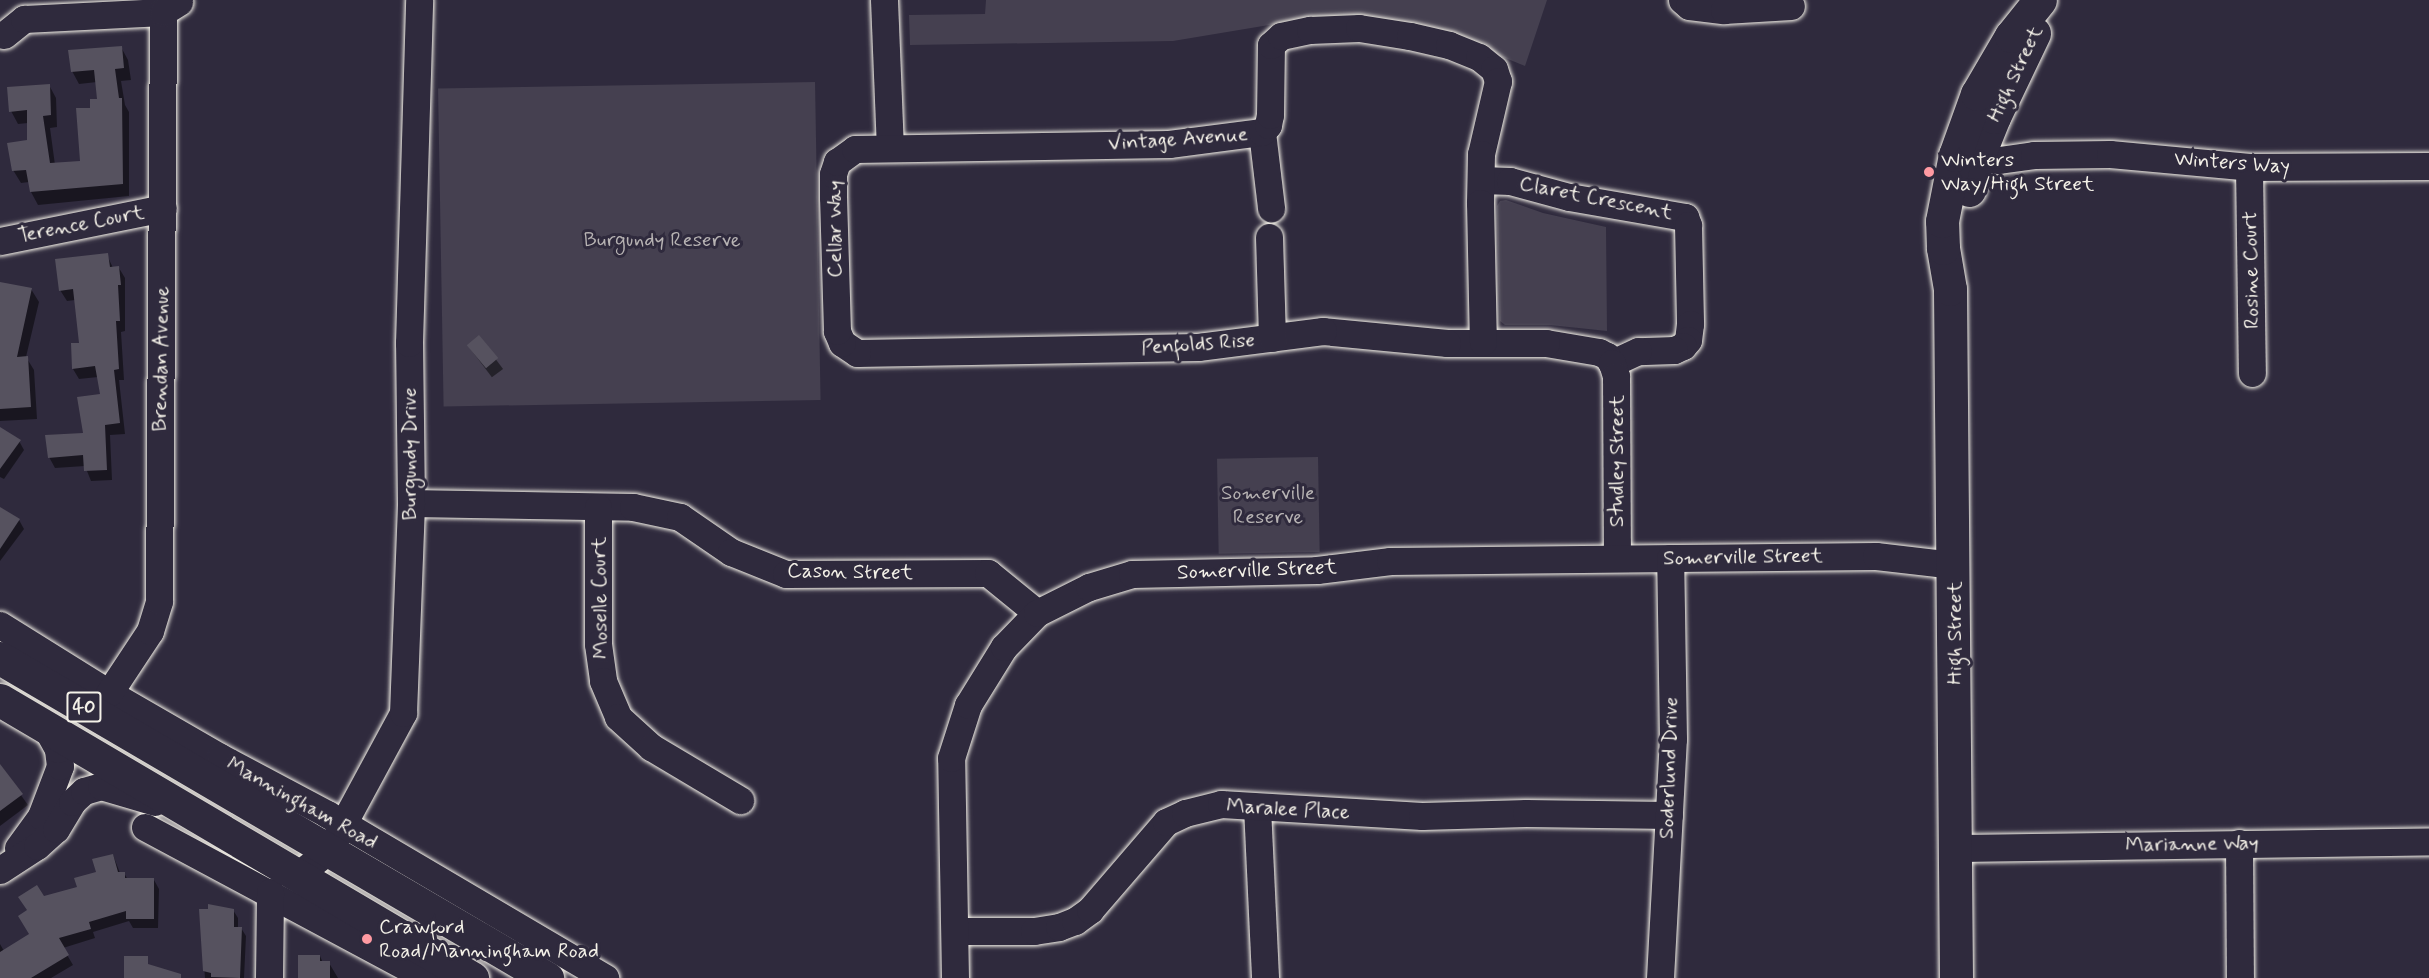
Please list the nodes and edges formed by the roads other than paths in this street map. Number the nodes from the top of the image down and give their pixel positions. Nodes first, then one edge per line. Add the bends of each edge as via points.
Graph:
1 (419, 0) edge
2 (884, 0) edge
3 (1682, 0) edge
4 (2040, 0) edge
5 (2050, 0) edge
6 (1791, 6) dead end
7 (4, 35) dead end
8 (1262, 132) junction
9 (1971, 144) junction
10 (890, 147) junction
11 (2429, 166) edge
12 (2249, 167) junction
13 (1481, 180) junction
14 (163, 208) junction
15 (1271, 208) dead end
16 (1269, 237) dead end
17 (0, 241) edge
18 (1272, 338) junction
19 (1483, 342) junction
20 (849, 350) joint
21 (1612, 363) junction
22 (2253, 373) dead end
23 (411, 503) junction
24 (598, 507) junction
25 (1954, 555) junction
26 (1617, 558) junction
27 (1671, 558) junction
28 (1037, 613) junction
29 (0, 625) edge
30 (0, 658) edge
31 (109, 693) junction
32 (0, 700) edge
33 (46, 728) junction
34 (124, 730) junction
35 (220, 757) junction
36 (104, 762) junction
37 (232, 793) junction
38 (740, 800) dead end
39 (1257, 807) junction
40 (1668, 816) junction
41 (199, 817) junction
42 (145, 827) dead end
43 (336, 837) junction
44 (236, 839) junction
45 (2429, 841) edge
46 (2239, 843) junction
47 (1956, 848) junction
48 (6, 866) edge
49 (298, 875) junction
50 (241, 877) junction
51 (270, 892) junction
52 (956, 931) junction
53 (269, 978) edge
54 (427, 978) edge
55 (472, 978) edge
56 (547, 978) edge
57 (605, 978) edge
58 (955, 978) edge
59 (1265, 978) edge
60 (1660, 978) edge
61 (1956, 978) edge
62 (2240, 978) edge

1 - 23 street, Burgundy Drive via 409,343
2 - 10 street
3 - 6 street via 1689,6 1724,10
4 - 9 main road, High Street via 1993,64
5 - 9 main road, High Street
7 - 14 street, Brendan Avenue via 24,19 171,7
8 - 10 street, Vintage Avenue via 1169,144
8 - 13 street, Vintage Avenue via 1270,115 1271,45 1281,36 1310,30 1359,28 1410,36 1449,45 1479,57 1494,69 1498,81 1481,154
8 - 15 street
9 - 12 street, Winters Way via 2001,146 2034,155 2110,154
9 - 25 main road, High Street via 1942,221 1950,289
10 - 20 street, Cellar Way via 855,148 837,162 833,174 837,331
11 - 12 street, Winters Way
12 - 22 street, Rosine Court
13 - 19 street, Vintage Avenue
13 - 21 street, Claret Crescent via 1510,181 1569,197 1684,217 1688,225 1688,340 1674,350 1638,351
14 - 17 street, Terence Court
14 - 31 street, Brendan Avenue via 159,601 150,631
16 - 18 street
18 - 19 street, Penfolds Rise via 1323,331 1447,343
18 - 20 street, Penfolds Rise via 1197,347 866,354
19 - 21 street, Penfolds Rise via 1546,343 1599,352
21 - 26 street, Studley Street via 1616,376
23 - 24 street, Cason Street
23 - 43 street, Burgundy Drive via 403,714
24 - 28 street, Cason Street via 633,507 680,517 730,552 786,574 988,573
24 - 38 street, Moselle Court via 598,644 603,681 618,717 651,747
25 - 27 street, Somerville Street
25 - 47 main road, High Street
26 - 27 street, Somerville Street
26 - 28 street, Somerville Street via 1390,561 1307,571 1132,574 1089,587
27 - 40 street, Soderlund Drive via 1673,739
28 - 52 street, Somerville Street via 1004,647 968,705 951,758
29 - 31 street, Manningham Road
30 - 34 main road, Manningham Road / 40
31 - 35 street, Manningham Road
32 - 33 main road, 40
33 - 36 main road, 40
33 - 48 street via 60,752 60,766 41,816
34 - 36 main road
34 - 37 main road, Manningham Road / 40
35 - 37 street
35 - 43 street, Manningham Road
36 - 41 main road, 40
37 - 43 main road, Manningham Road / 40
39 - 40 street, Maralee Place via 1422,816
39 - 52 street, Maralee Place via 1221,804 1166,822 1089,910 1059,927 1034,931
39 - 59 street
40 - 60 street, Soderlund Drive
41 - 44 main road, 40
41 - 48 street via 101,786 84,791 72,802 56,829
42 - 50 street
43 - 49 street, Burgundy Drive
43 - 56 main road, Manningham Road / 40
43 - 57 street, Manningham Road
44 - 49 main road, 40
44 - 50 street
45 - 46 street, Marianne Way
46 - 47 street, Marianne Way
46 - 62 street
47 - 61 main road, High Street
49 - 55 main road, 40
50 - 51 street
51 - 53 street
51 - 54 street
52 - 58 street, Somerville Street

